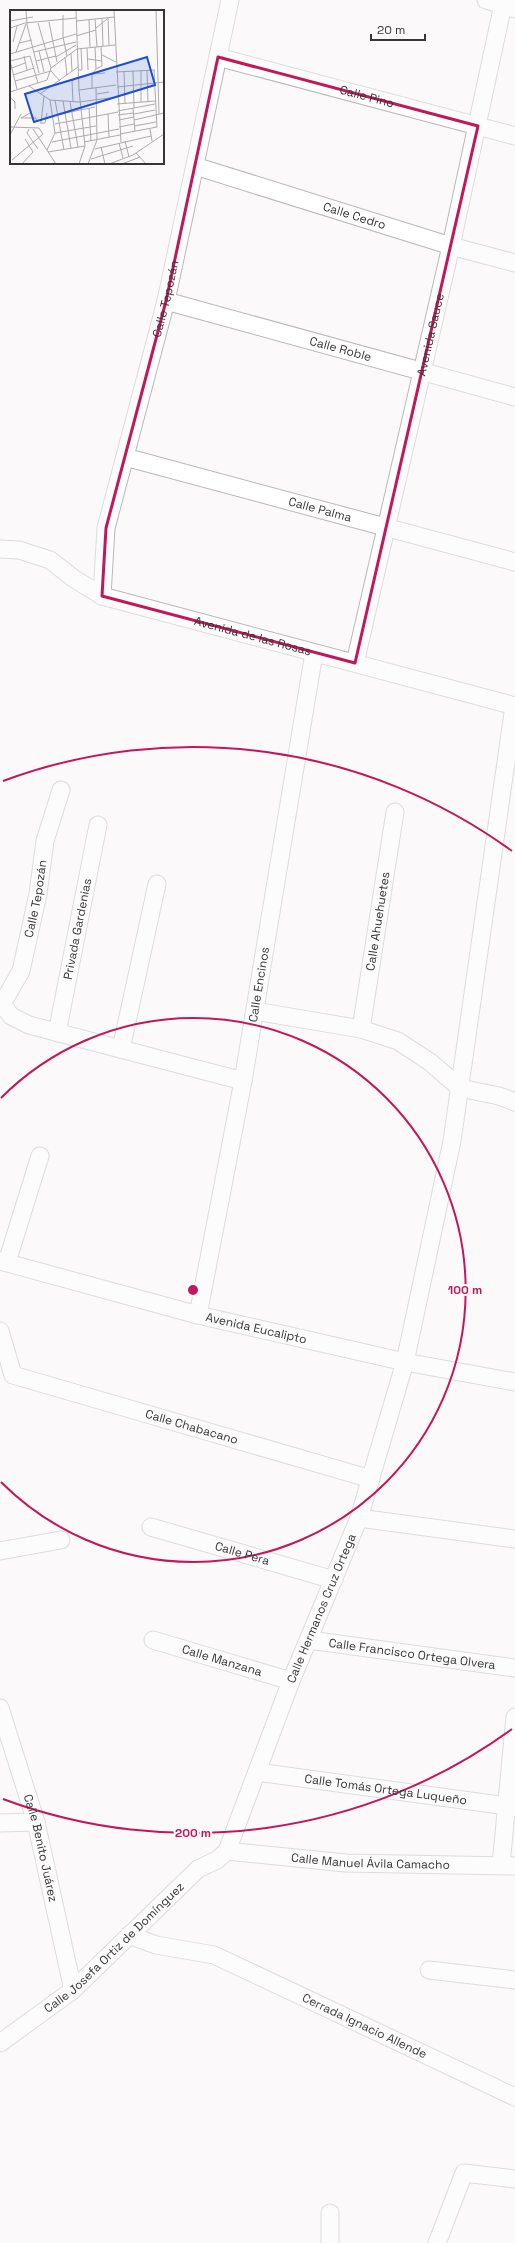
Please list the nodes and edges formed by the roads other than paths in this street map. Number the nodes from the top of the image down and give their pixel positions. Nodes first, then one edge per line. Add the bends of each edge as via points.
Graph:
1 (230, 0) edge
2 (486, 0) edge
3 (508, 5) edge
4 (218, 57) junction
5 (478, 126) junction
6 (515, 136) edge
7 (195, 166) junction
8 (450, 246) junction
9 (515, 264) edge
10 (166, 301) junction
11 (421, 372) junction
12 (515, 397) edge
13 (125, 457) junction
14 (384, 528) junction
15 (0, 549) edge
16 (515, 562) edge
17 (102, 596) junction
18 (314, 653) junction
19 (355, 663) junction
20 (514, 706) edge
21 (61, 790) dead end
22 (395, 812) dead end
23 (98, 825) dead end
24 (157, 884) dead end
25 (1, 1003) edge
26 (254, 1011) junction
27 (361, 1029) junction
28 (57, 1033) junction
29 (120, 1049) junction
30 (243, 1081) junction
31 (460, 1088) junction
32 (515, 1102) edge
33 (40, 1156) dead end
34 (4, 1262) edge
35 (198, 1315) junction
36 (0, 1331) edge
37 (405, 1362) junction
38 (515, 1382) edge
39 (371, 1479) junction
40 (359, 1518) junction
41 (151, 1527) dead end
42 (515, 1539) edge
43 (61, 1540) dead end
44 (0, 1551) edge
45 (334, 1580) junction
46 (153, 1640) dead end
47 (309, 1640) junction
48 (515, 1668) edge
49 (291, 1681) junction
50 (0, 1708) edge
51 (515, 1717) edge
52 (257, 1772) junction
53 (511, 1806) edge
54 (36, 1822) junction
55 (0, 1823) edge
56 (227, 1851) junction
57 (508, 1866) edge
58 (129, 1935) junction
59 (430, 1970) dead end
60 (515, 1980) edge
61 (73, 1990) junction
62 (0, 2043) edge
63 (515, 2097) edge
64 (515, 2179) edge
65 (330, 2213) dead end
66 (330, 2243) edge
67 (437, 2243) edge

1 - 4 street, Calle Tepozán
2 - 3 street
3 - 5 street, Avenida Sauce
4 - 5 street, Calle Pino
4 - 7 street, Calle Tepozán
5 - 6 street, Calle Pino
5 - 8 street, Avenida Sauce
7 - 8 street, Calle Cedro
7 - 10 street, Calle Tepozán
8 - 9 street, Calle Cedro
8 - 11 street, Avenida Sauce
10 - 11 street, Calle Roble
10 - 13 street, Calle Tepozán
11 - 12 street, Calle Roble
11 - 14 street, Avenida Sauce
13 - 14 street, Calle Palma
13 - 17 street, Calle Tepozán via 106,528
14 - 16 street, Calle Palma
14 - 19 street, Avenida Sauce
15 - 17 street, Avenida de las Rosas via 18,550 50,560
17 - 18 street, Avenida de las Rosas
18 - 19 street, Avenida de las Rosas
18 - 26 street, Calle Encinos
19 - 20 street, Avenida de las Rosas
20 - 31 street, Calle Hermanos Cruz Ortega
21 - 25 street, Calle Tepozán via 45,841 38,894 21,971
22 - 27 street, Calle Ahuehuetes
23 - 28 street, Privada Gardenias
24 - 29 street
25 - 28 street via 11,1016 29,1025
26 - 27 street
26 - 30 street, Calle Encinos
27 - 31 street via 398,1041 430,1062
28 - 29 street
29 - 30 street
30 - 35 street, Calle Encinos
31 - 32 street via 500,1096
31 - 37 street, Calle Hermanos Cruz Ortega via 452,1141
33 - 34 street
34 - 35 street, Avenida Eucalipto
35 - 37 street, Avenida Eucalipto
36 - 39 street, Calle Chabacano via 12,1375
37 - 38 street, Avenida Eucalipto
37 - 39 street, Calle Hermanos Cruz Ortega
39 - 40 street, Calle Hermanos Cruz Ortega
40 - 42 street
40 - 45 street, Calle Hermanos Cruz Ortega
41 - 45 street, Calle Pera
43 - 44 street
45 - 47 street, Calle Hermanos Cruz Ortega
46 - 49 street, Calle Manzana
47 - 48 street, Calle Francisco Ortega Olvera
47 - 49 street, Calle Hermanos Cruz Ortega
49 - 52 street, Calle Hermanos Cruz Ortega
50 - 54 street, Calle Benito Juárez
51 - 53 street
52 - 53 street, Calle Tomás Ortega Luqueño
52 - 56 street, Calle Hermanos Cruz Ortega
53 - 57 street
54 - 55 street
54 - 61 street, Calle Benito Juárez
56 - 57 street, Calle Manuel Ávila Camacho via 346,1863
56 - 58 street, Calle Josefa Ortiz de Domínguez via 217,1860 198,1870
58 - 61 street, Calle Josefa Ortiz de Domínguez
58 - 63 street, Cerrada Ignacio Allende via 156,1945 214,1955
59 - 60 street
61 - 62 street, Calle Josefa Ortiz de Domínguez
64 - 67 street via 464,2173
65 - 66 street

